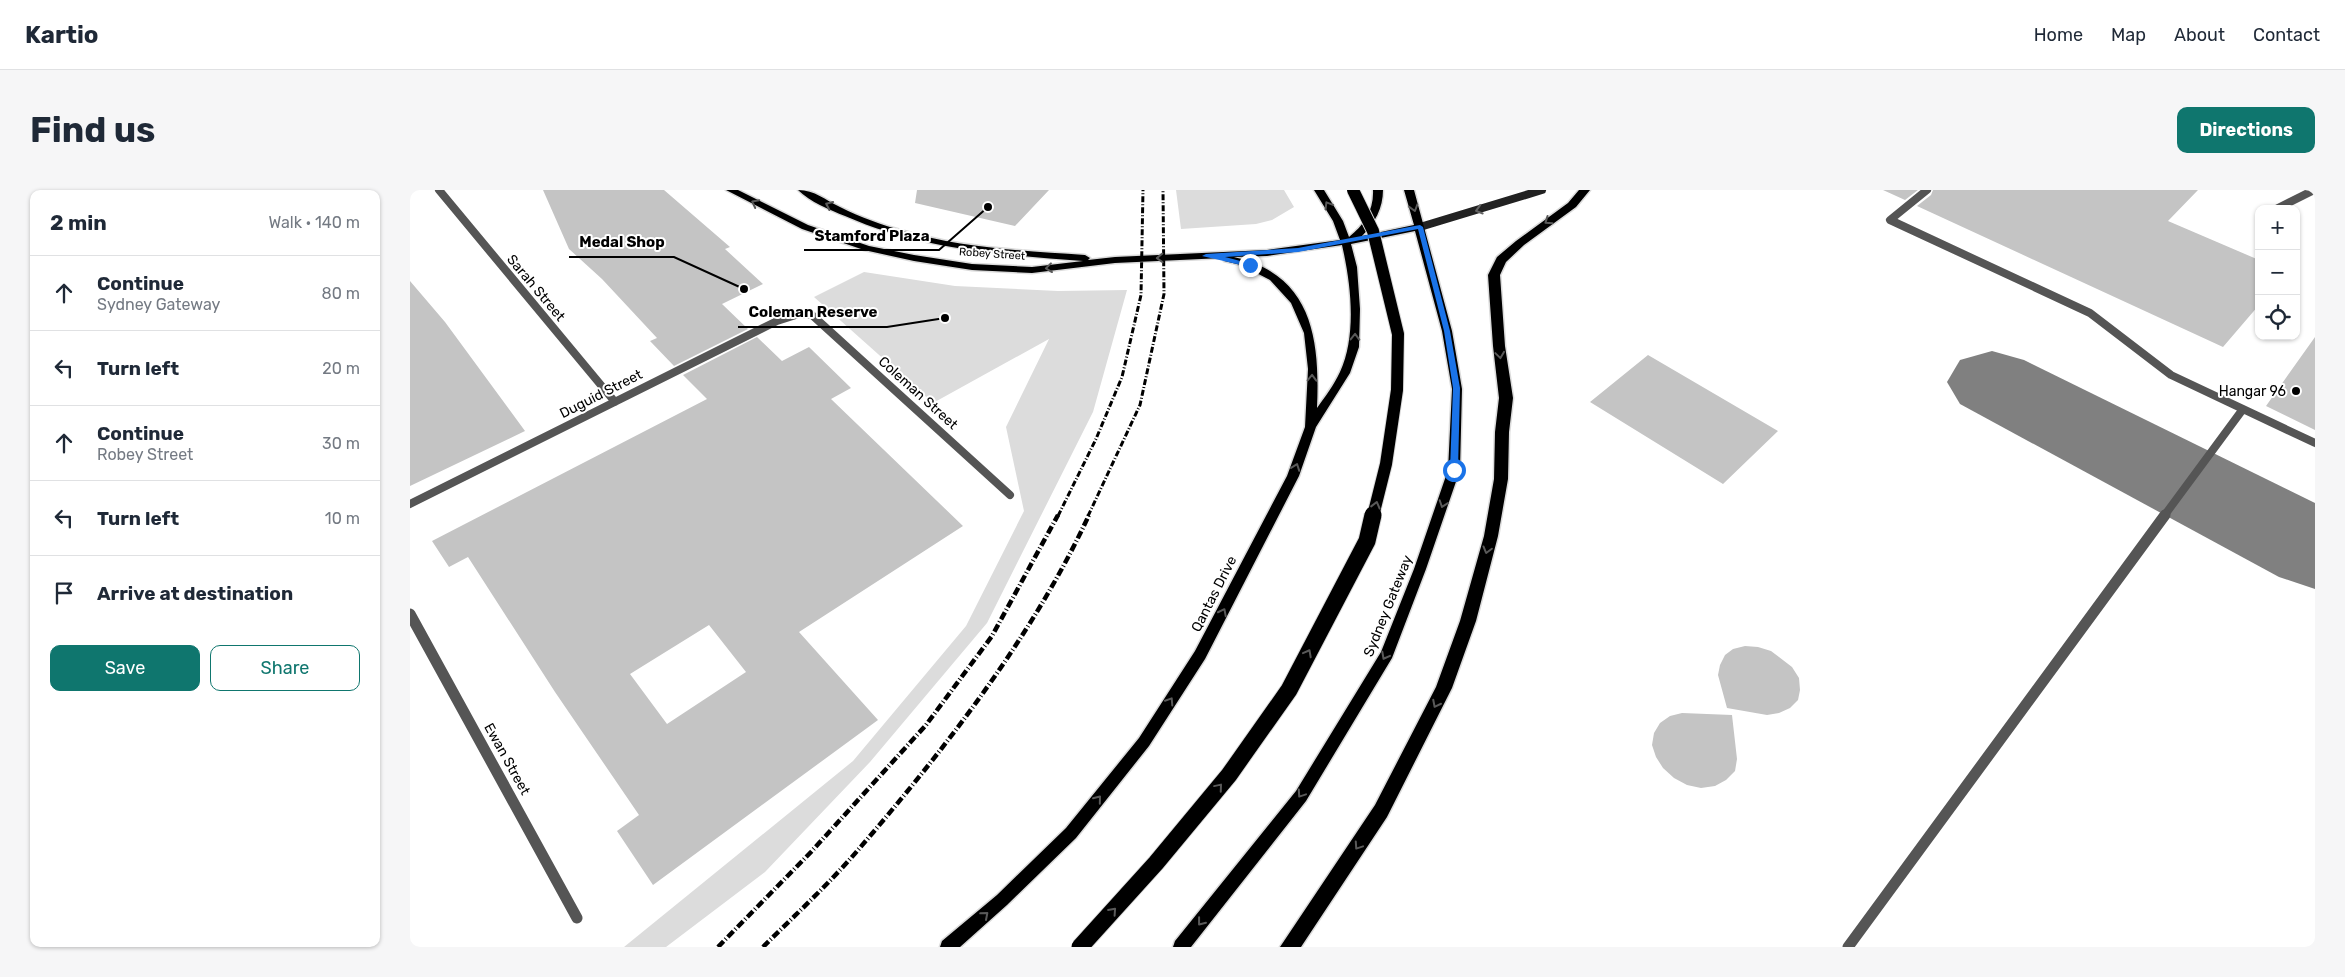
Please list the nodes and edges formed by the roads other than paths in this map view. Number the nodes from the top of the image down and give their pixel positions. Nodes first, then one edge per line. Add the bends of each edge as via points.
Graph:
1 (439, 190) edge
2 (731, 190) edge
3 (803, 190) edge
4 (1319, 190) edge
5 (1353, 190) edge
6 (1378, 190) edge
7 (1409, 190) edge
8 (1542, 190) edge
9 (1586, 190) edge
10 (1927, 190) edge
11 (2314, 190) edge
12 (2284, 205) edge
13 (1420, 227) junction
14 (1346, 242) junction
15 (1206, 256) junction
16 (1115, 260) junction
17 (806, 313) joint
18 (615, 402) junction
19 (2243, 409) junction
20 (1311, 427) junction
21 (2315, 443) edge
22 (1010, 495) dead end
23 (410, 504) edge
24 (410, 614) edge
25 (577, 918) dead end
26 (948, 947) edge
27 (1080, 947) edge
28 (1181, 947) edge
29 (1290, 947) edge
30 (1848, 947) edge

1 - 18 street, Sarah Street
16 -> 2 main road, Robey Street via 1032,270 972,267 914,258 832,237
16 -> 3 main road, Robey Street via 1001,252 932,242 895,233 853,217
14 -> 4 main road, Qantas Drive via 1338,221
27 -> 5 highway, bridge via 1216,790 1289,690 1367,541 1386,464 1397,390 1398,334 1373,231
6 - 14 main road via 1370,221
7 -> 13 main road
8 -> 13 street
9 -> 29 highway via 1572,205 1501,260 1494,275 1506,398 1501,479 1491,536 1468,622 1444,688 1381,811
10 - 19 street via 1890,220 2090,313 2171,375
11 - 12 street
13 - 14 main road, Robey Street
13 -> 28 main road, Sydney Gateway via 1447,331 1457,388 1454,470 1387,654 1301,796
14 - 15 main road, Robey Street via 1267,253
20 -> 14 main road, Qantas Drive via 1345,373 1354,347 1353,275
15 -> 16 main road, Robey Street
20 -> 15 main road via 1312,350 1303,313 1296,301 1265,272 1233,260
17 - 18 street, Duguid Street via 777,321
17 - 22 street, Coleman Street via 812,315
18 - 23 street, Duguid Street
19 - 21 street
19 - 30 street
26 -> 20 main road, Qantas Drive via 1071,833 1144,742 1200,655 1293,476
24 - 25 street, Ewan Street

